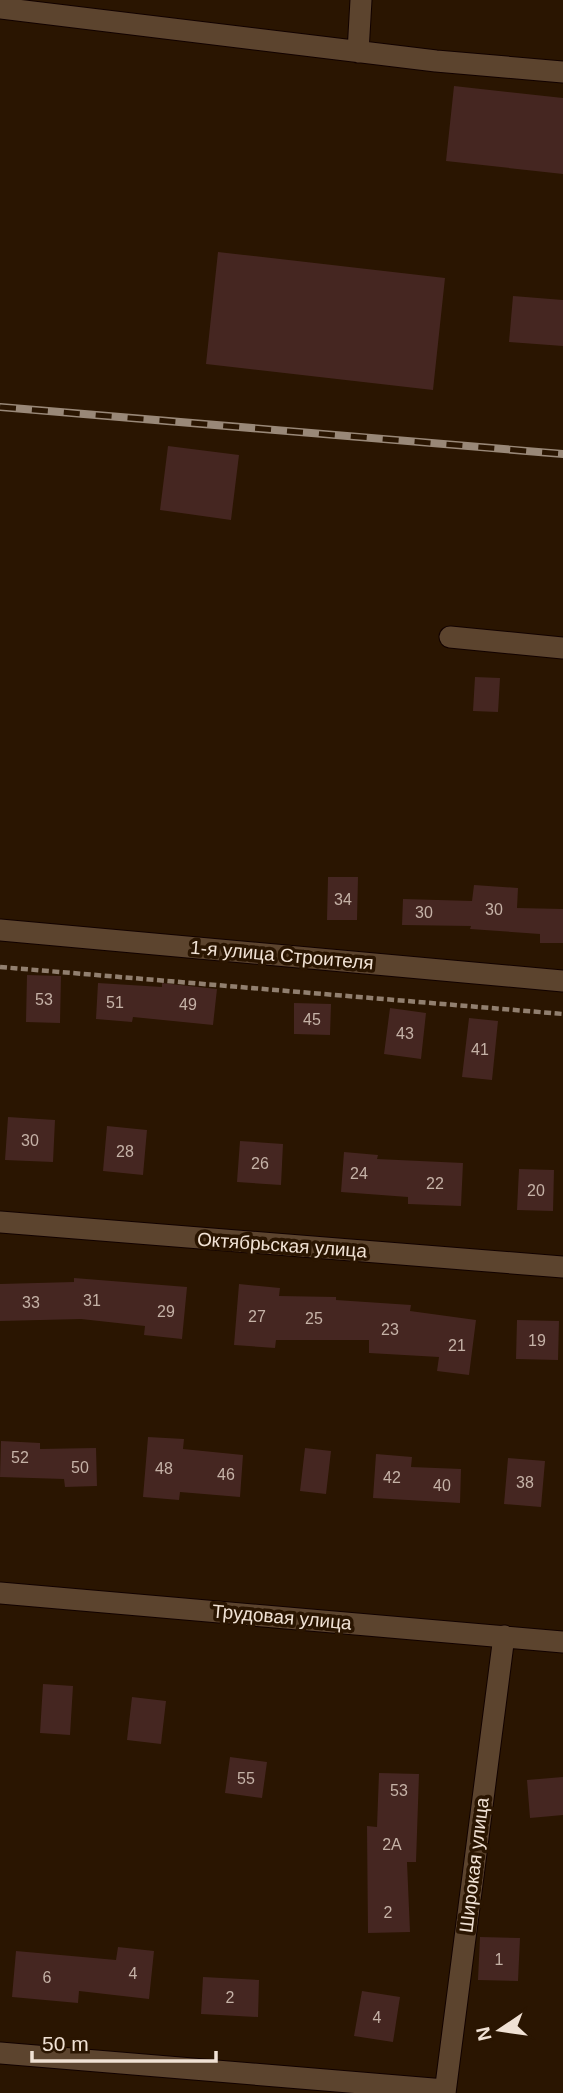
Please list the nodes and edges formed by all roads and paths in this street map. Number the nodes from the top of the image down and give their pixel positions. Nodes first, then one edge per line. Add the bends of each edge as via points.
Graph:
1 (361, 0) edge
2 (0, 8) edge
3 (358, 52) junction
4 (563, 72) edge
5 (450, 637) dead end
6 (563, 648) edge
7 (0, 930) edge
8 (0, 967) edge
9 (563, 981) edge
10 (563, 1014) edge
11 (0, 1223) edge
12 (563, 1267) edge
13 (0, 1593) edge
14 (504, 1636) junction
15 (563, 1642) edge
16 (0, 2053) edge
17 (445, 2092) edge

1 - 3 street
2 - 3 street
3 - 4 street
5 - 6 street
7 - 9 street, 1-я улица Строителя
8 - 10 path
11 - 12 street, Октябрьская улица
13 - 14 street, Трудовая улица
14 - 15 street, Трудовая улица
14 - 17 street, Широкая улица
16 - 17 street

